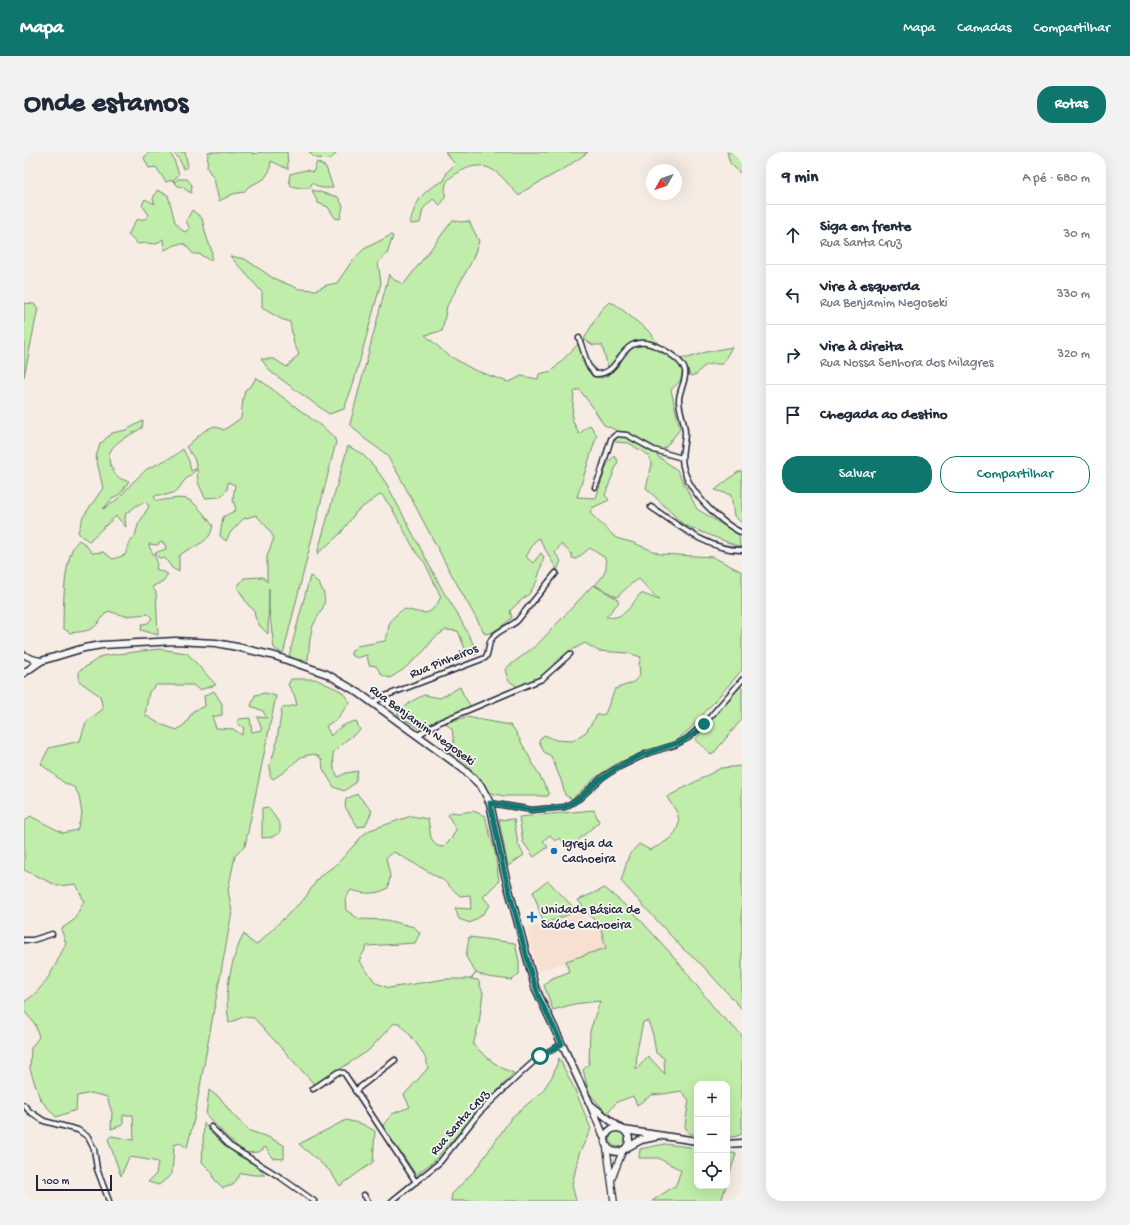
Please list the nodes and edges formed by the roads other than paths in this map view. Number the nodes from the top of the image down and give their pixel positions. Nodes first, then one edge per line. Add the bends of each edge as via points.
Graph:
1 (579, 338) dead end
2 (682, 458) junction
3 (595, 487) dead end
4 (651, 507) dead end
5 (742, 533) edge
6 (742, 550) edge
7 (556, 573) dead end
8 (570, 654) dead end
9 (24, 655) edge
10 (41, 661) junction
11 (24, 673) edge
12 (742, 680) edge
13 (372, 703) junction
14 (418, 735) junction
15 (490, 803) junction
16 (52, 934) dead end
17 (24, 940) edge
18 (562, 1044) junction
19 (395, 1060) dead end
20 (313, 1089) dead end
21 (355, 1091) junction
22 (590, 1104) junction
23 (24, 1105) edge
24 (211, 1127) dead end
25 (622, 1129) junction
26 (658, 1136) junction
27 (605, 1141) junction
28 (694, 1141) edge
29 (742, 1143) edge
30 (730, 1144) edge
31 (624, 1149) junction
32 (611, 1180) junction
33 (416, 1182) junction
34 (364, 1195) dead end
35 (109, 1201) edge
36 (314, 1201) edge
37 (368, 1201) edge
38 (392, 1201) edge
39 (614, 1201) edge

1 - 2 street via 588,365 595,374 611,368 624,351 636,344 662,348 682,364 685,377 679,399 685,433
2 - 3 street via 654,450 627,435 618,434 611,439
2 - 5 street via 685,474 701,498 718,518
4 - 6 street via 701,539 730,550
7 - 13 street, Rua Pinheiros via 516,621 492,638 485,658
8 - 14 street via 542,680 440,722
9 - 10 street
10 - 11 main road, Rua Benjamim Negoseki
10 - 13 main road, Rua Benjamim Negoseki via 84,648 108,644 176,641 216,643 257,651 310,668 339,681
12 - 15 street via 704,724 688,738 620,766 565,807 532,810
13 - 14 main road, Rua Benjamim Negoseki
14 - 15 main road, Rua Benjamim Negoseki via 470,774 481,786
15 - 18 main road, Rua Benjamim Negoseki via 504,871 532,977
16 - 17 street
18 - 22 main road, Rua Benjamim Negoseki
18 - 33 street, Rua Santa Cruz via 540,1056 520,1074 479,1113 440,1162
19 - 21 street
20 - 21 street via 341,1072
21 - 33 street
22 - 25 main road, Rua Benjamim Negoseki
22 - 27 main road, Rua Benjamim Negoseki
23 - 35 street via 44,1121 78,1130 88,1137 94,1148 97,1169
24 - 36 street via 230,1146
25 - 26 main road, Rua Benjamim Negoseki
25 - 27 main road via 610,1130
25 - 31 main road via 629,1139
26 - 28 main road, Rua Benjamim Negoseki
26 - 31 main road, Rua Benjamim Negoseki via 641,1140
27 - 31 main road via 613,1151
27 - 32 street
29 - 30 main road
31 - 32 street
32 - 39 street
33 - 38 street, Rua Santa Cruz
34 - 37 street

